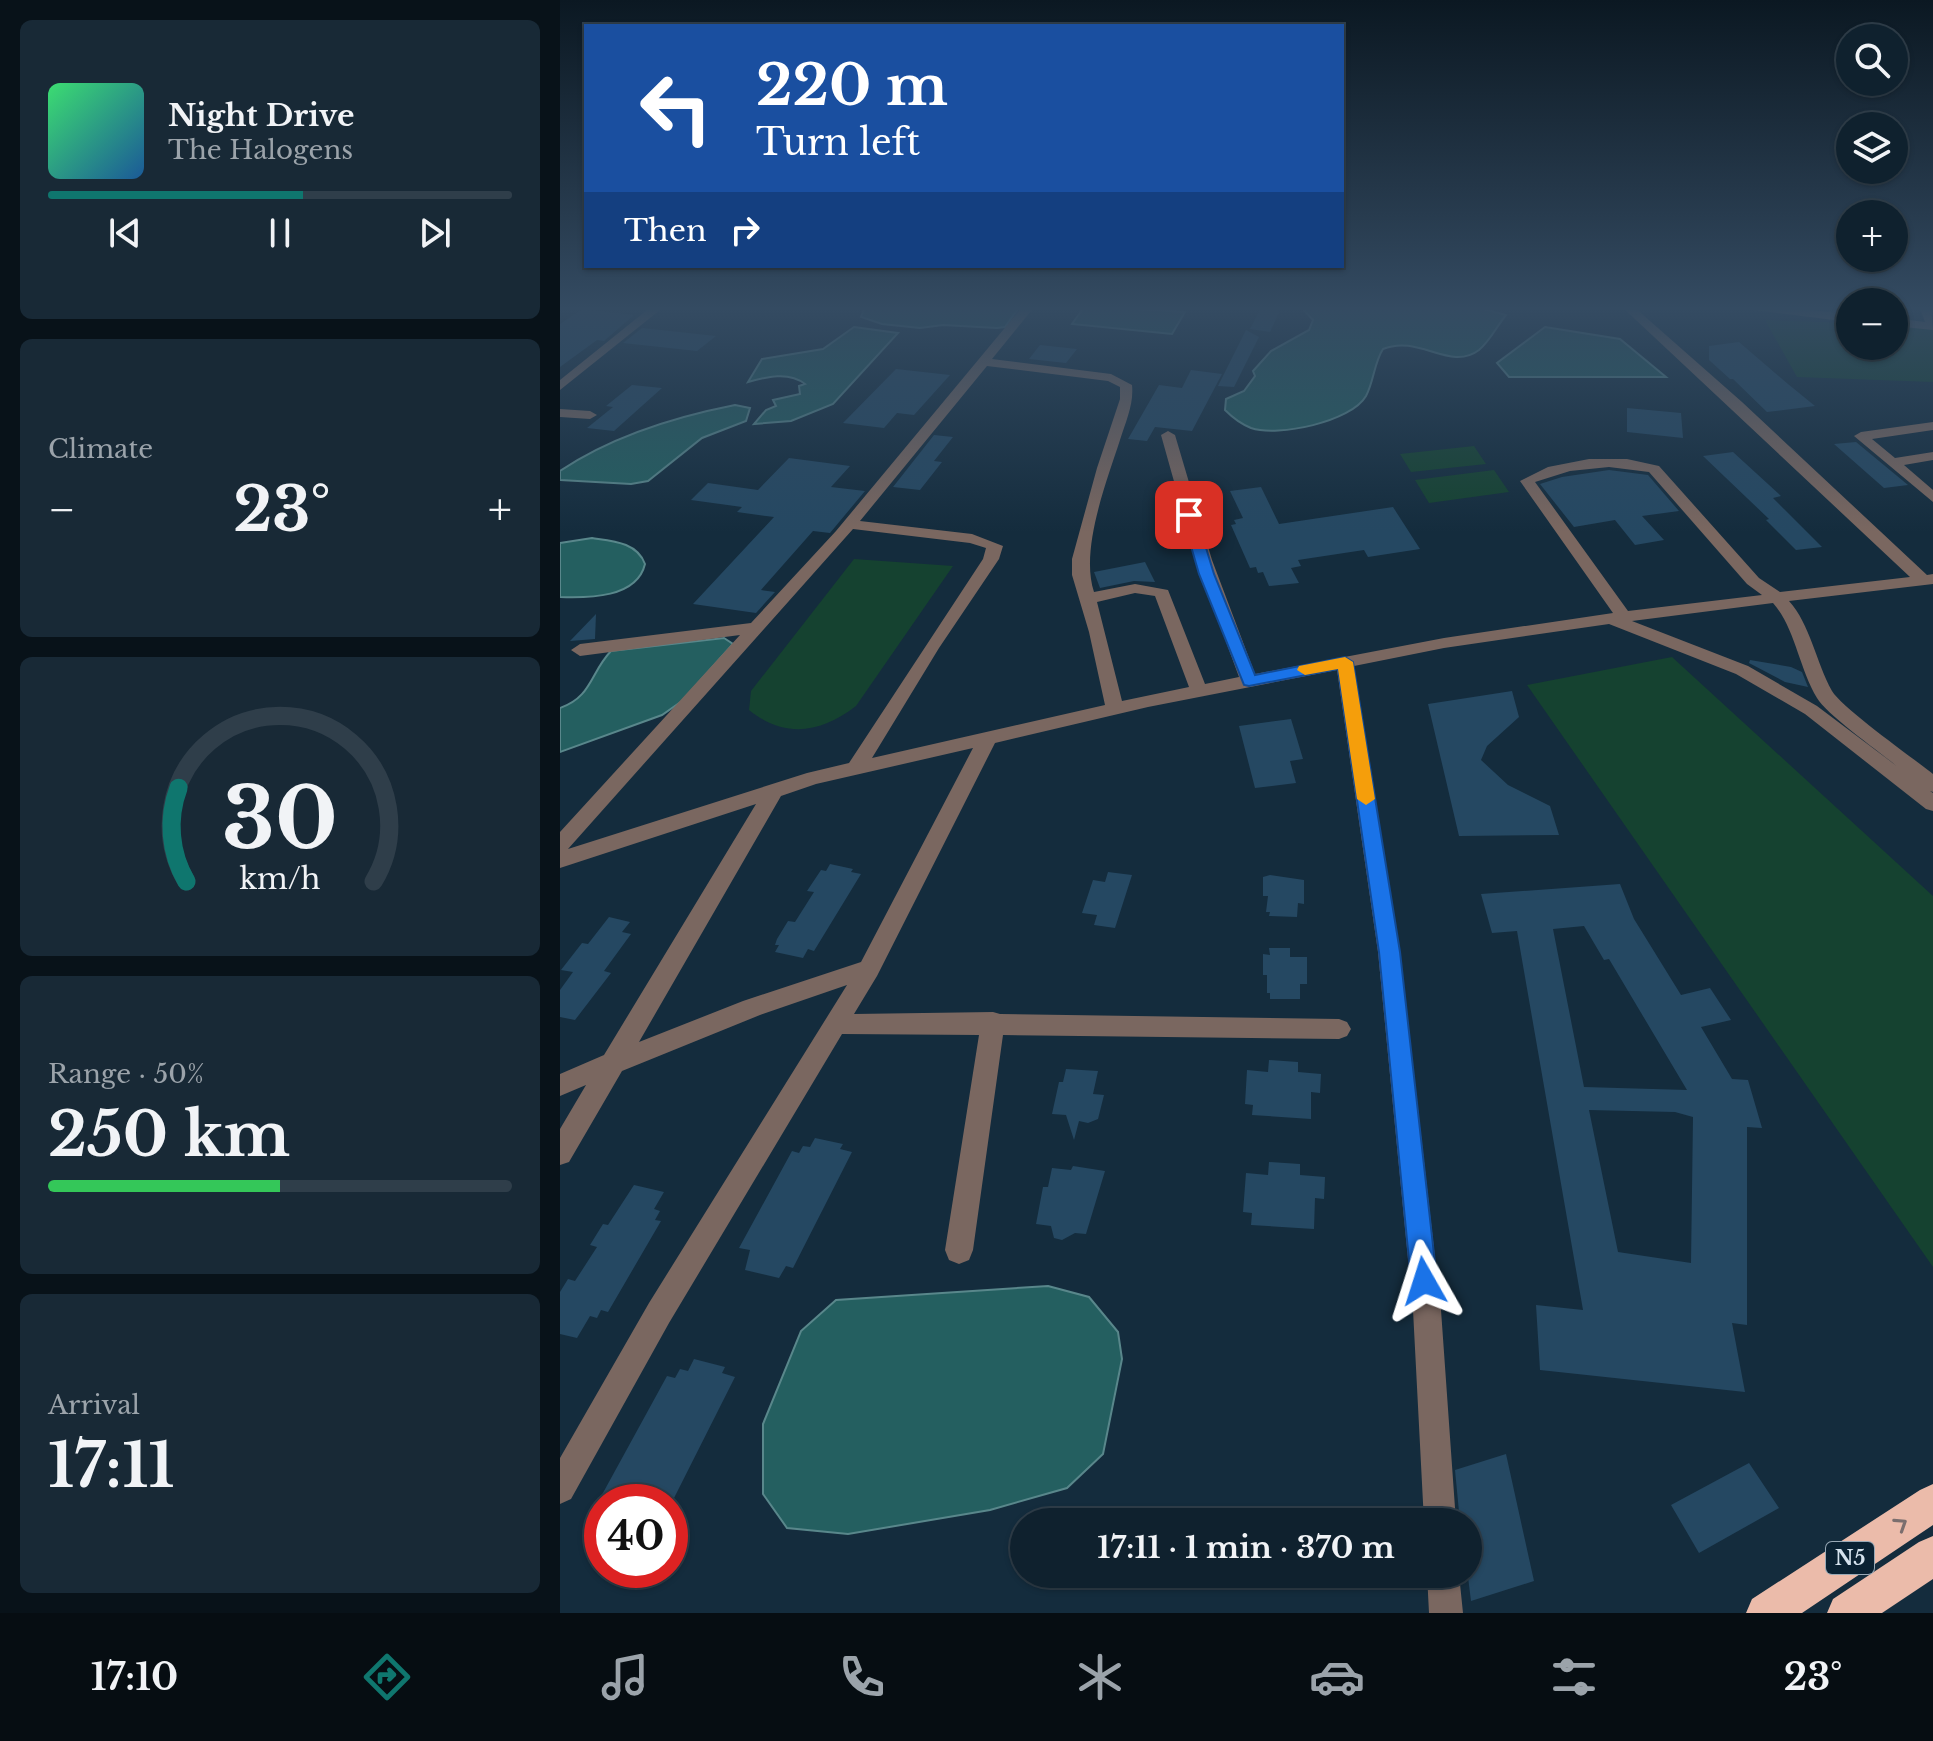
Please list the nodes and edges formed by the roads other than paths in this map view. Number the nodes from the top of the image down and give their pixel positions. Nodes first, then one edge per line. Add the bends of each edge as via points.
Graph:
1 (968, 381) edge
2 (1118, 381) edge
3 (1710, 381) edge
4 (560, 413) edge
5 (590, 415) dead end
6 (1933, 426) edge
7 (1168, 435) dead end
8 (1933, 456) edge
9 (1893, 463) junction
10 (1933, 498) edge
11 (849, 524) junction
12 (1928, 580) edge
13 (1777, 598) junction
14 (1089, 599) junction
15 (1618, 618) junction
16 (758, 627) junction
17 (580, 650) dead end
18 (1345, 662) junction
19 (1249, 681) junction
20 (1199, 691) junction
21 (1115, 708) junction
22 (988, 738) junction
23 (855, 769) junction
24 (1933, 785) edge
25 (774, 791) junction
26 (1933, 804) edge
27 (564, 853) edge
28 (560, 876) edge
29 (869, 969) junction
30 (993, 1022) junction
31 (835, 1024) junction
32 (1339, 1029) dead end
33 (614, 1063) junction
34 (560, 1085) edge
35 (560, 1153) edge
36 (959, 1250) dead end
37 (560, 1488) edge
38 (1933, 1503) edge
39 (1439, 1508) edge
40 (1933, 1556) edge
41 (1444, 1588) edge
42 (1446, 1613) edge
43 (1766, 1613) edge
44 (1847, 1613) edge

1 - 11 street
2 - 14 street via 1126,385 1127,399 1080,559
3 - 12 street
4 - 5 street
6 - 9 street via 1861,436
7 - 19 street via 1207,574
8 - 9 street
9 - 10 street
11 - 16 street
11 - 23 street via 995,546
12 - 13 street
13 - 15 street
13 - 15 street via 1753,581 1645,464 1587,464 1537,473 1527,481
13 - 24 street via 1794,617 1826,698
14 - 20 street via 1134,589 1162,593
14 - 21 street
15 - 18 street
15 - 26 street via 1742,670 1811,710
16 - 17 street
16 - 27 street
18 - 19 street
18 - 39 street via 1389,952 1427,1310
19 - 20 street
20 - 21 street
21 - 22 street
22 - 23 street
22 - 29 street
23 - 25 street
25 - 27 street
25 - 33 street
27 - 28 street
29 - 31 street
29 - 33 street via 802,989
30 - 31 street
30 - 32 street
30 - 36 street
31 - 37 street via 659,1313
33 - 34 street
33 - 35 street
43 -> 38 highway, N5
40 - 44 highway, N5
41 - 42 street

